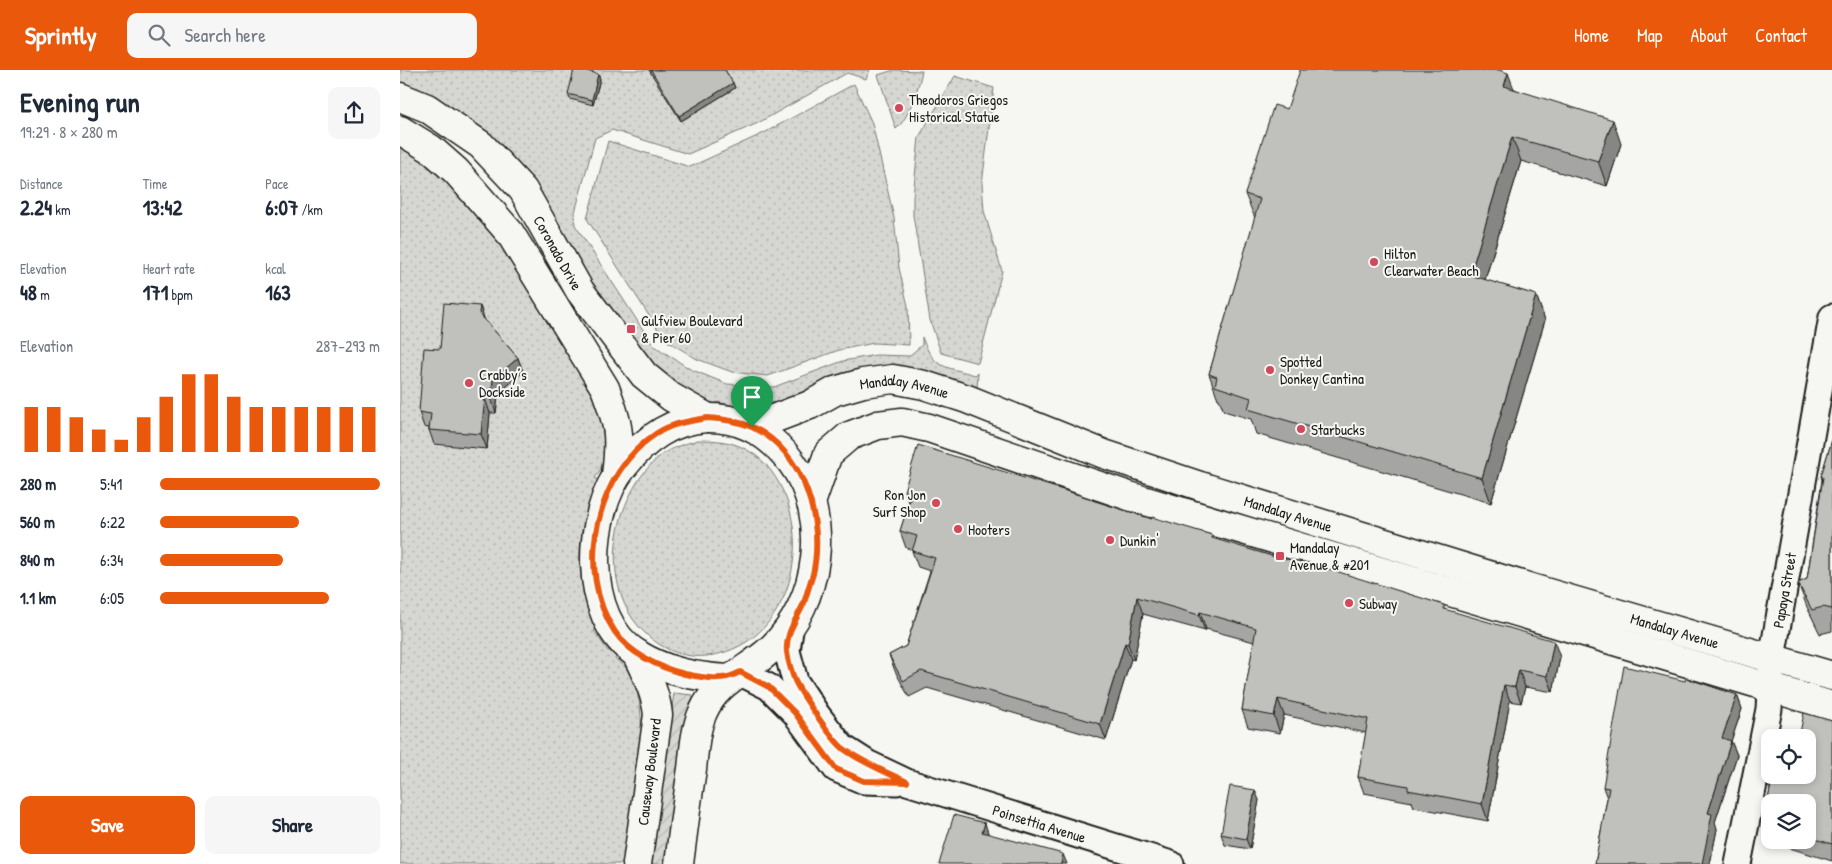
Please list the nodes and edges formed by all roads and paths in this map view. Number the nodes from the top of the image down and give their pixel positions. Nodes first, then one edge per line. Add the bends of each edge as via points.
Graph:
1 (400, 96) edge
2 (400, 130) edge
3 (1832, 317) edge
4 (708, 418) junction
5 (752, 427) junction
6 (616, 475) junction
7 (811, 503) junction
8 (791, 624) junction
9 (636, 653) junction
10 (1772, 658) junction
11 (734, 675) junction
12 (1832, 676) edge
13 (1771, 687) junction
14 (1832, 706) edge
15 (907, 782) junction
16 (637, 864) edge
17 (679, 864) edge
18 (1171, 864) edge
19 (1738, 864) edge

1 - 4 street, Coronado Drive via 426,108 481,145 523,190 580,291 644,375 671,397
2 - 6 street, Coronado Drive via 431,149 456,171 510,233 605,388 616,415 620,441
3 - 10 street, Papaya Street
4 - 5 street via 731,420
4 - 6 street via 682,422 658,432
5 - 7 street via 785,453 801,475
5 - 10 street, Mandalay Avenue via 810,405 836,391 863,383 894,379 924,385 1104,454 1200,486
6 - 9 street via 603,506 595,538 596,571 601,605 616,633
7 - 8 street via 815,561 803,604
7 - 13 street, Mandalay Avenue via 828,454 849,436 878,424 902,422 930,428 1129,496
8 - 11 street via 774,647
8 - 15 street, Poinsettia Avenue via 787,651 795,681 824,724 842,747
9 - 11 street via 674,671 700,678
9 - 16 street, Causeway Boulevard via 657,702 658,715
10 - 12 street, Mandalay Avenue
10 - 13 street, Papaya Street
11 - 15 street, Poinsettia Avenue via 769,687 795,713 836,769 864,781
11 - 17 street via 713,694 702,714
13 - 14 street, Mandalay Avenue
13 - 19 street, Papaya Street
15 - 18 street, Poinsettia Avenue

